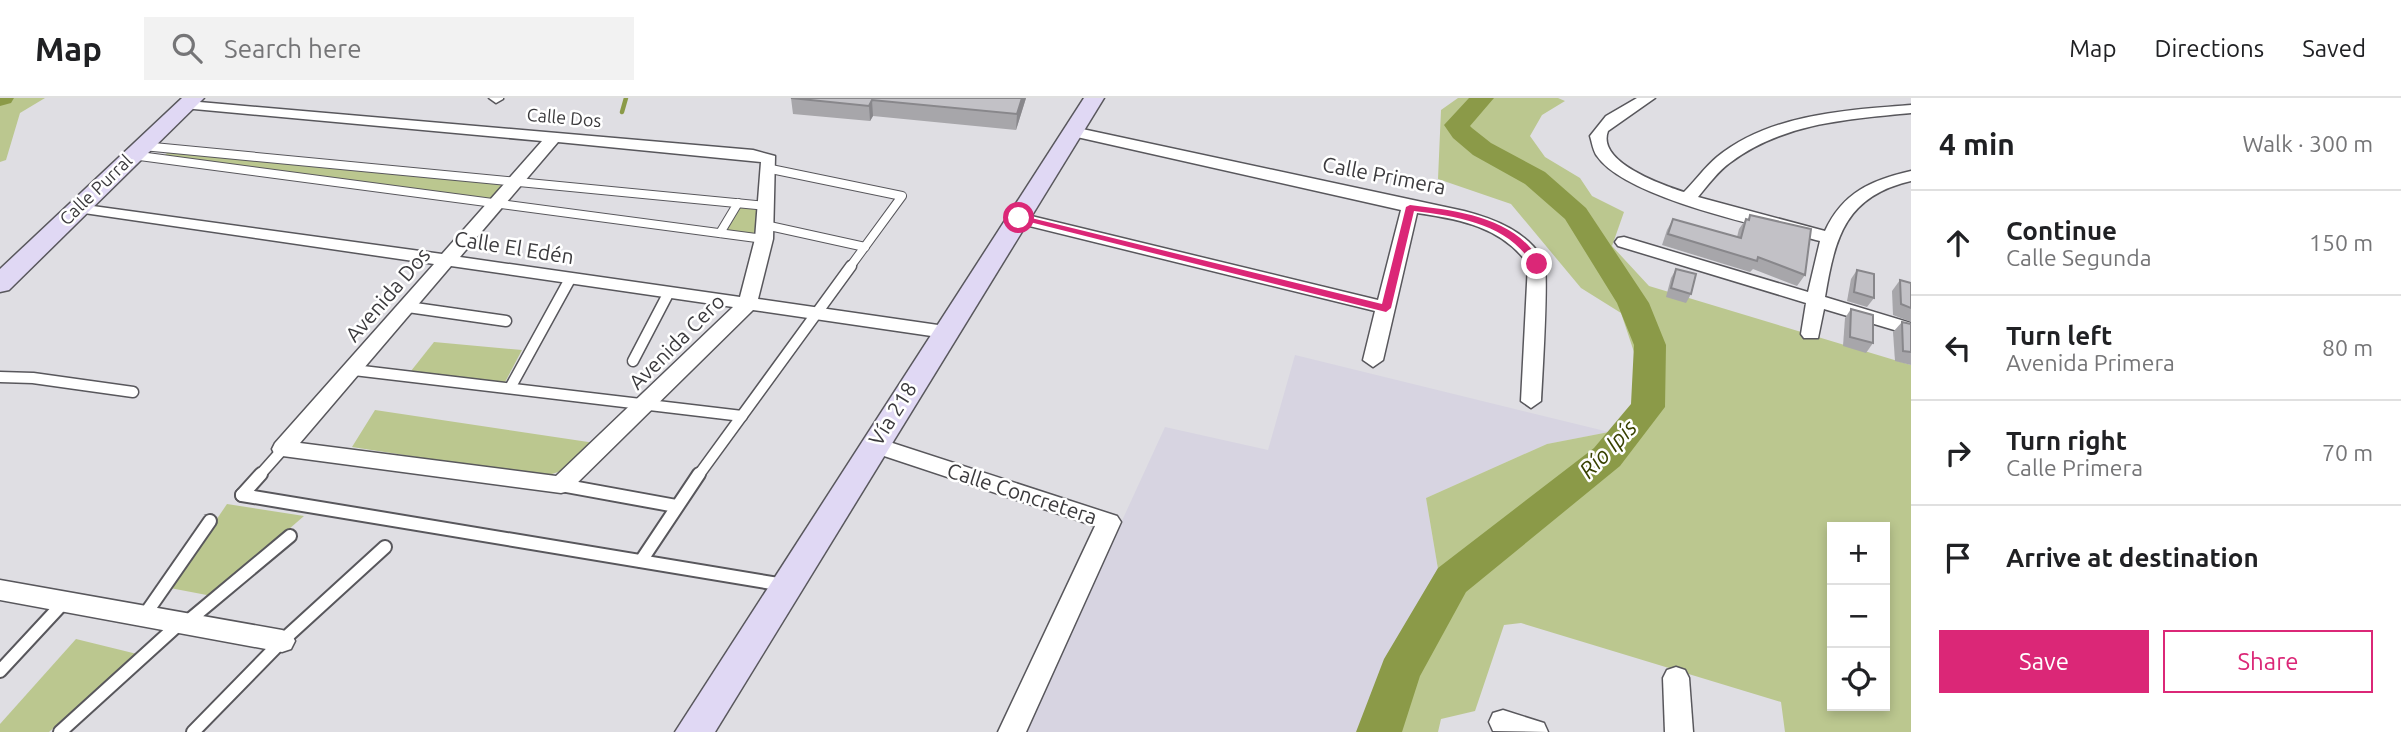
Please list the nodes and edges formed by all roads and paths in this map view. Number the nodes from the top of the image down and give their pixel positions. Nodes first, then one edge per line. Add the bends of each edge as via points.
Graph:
1 (1094, 98) edge
2 (1645, 98) edge
3 (191, 102) edge
4 (1911, 109) edge
5 (1073, 132) junction
6 (554, 137) junction
7 (137, 151) junction
8 (770, 164) junction
9 (1911, 176) edge
10 (515, 181) junction
11 (1687, 199) junction
12 (496, 203) junction
13 (738, 203) junction
14 (77, 207) junction
15 (1410, 207) junction
16 (1019, 218) junction
17 (766, 224) junction
18 (720, 233) junction
19 (1831, 238) junction
20 (1624, 242) dead end
21 (865, 247) junction
22 (448, 261) junction
23 (570, 279) junction
24 (0, 284) edge
25 (668, 294) junction
26 (1816, 300) junction
27 (747, 305) junction
28 (408, 307) junction
29 (1386, 308) junction
30 (816, 316) junction
31 (506, 321) dead end
32 (1911, 329) edge
33 (945, 332) junction
34 (1811, 334) dead end
35 (1373, 360) dead end
36 (633, 361) dead end
37 (354, 370) junction
38 (0, 377) edge
39 (510, 388) junction
40 (133, 392) dead end
41 (1531, 401) dead end
42 (647, 404) junction
43 (742, 416) junction
44 (874, 445) junction
45 (283, 449) junction
46 (561, 485) junction
47 (676, 506) junction
48 (210, 521) dead end
49 (290, 536) dead end
50 (386, 547) dead end
51 (641, 561) junction
52 (785, 586) junction
53 (0, 590) edge
54 (65, 601) junction
55 (144, 616) junction
56 (183, 623) junction
57 (282, 642) junction
58 (0, 671) edge
59 (1676, 678) dead end
60 (1503, 722) dead end
61 (60, 732) edge
62 (193, 732) edge
63 (694, 732) edge
64 (1012, 732) edge
65 (1534, 732) edge
66 (1679, 732) edge

1 - 5 main road, Vía 218
2 - 11 street via 1605,125 1598,143 1604,157 1620,171
3 - 6 street, Calle Dos
3 - 7 main road, Calle Purral
4 - 11 street via 1828,117 1782,129 1723,160
5 - 15 street, Calle Primera
5 - 16 main road, Vía 218
6 - 8 street, Calle Dos via 753,155
6 - 10 street, Avenida Dos
7 - 10 lane
7 - 12 lane
7 - 14 main road, Calle Purral
8 - 17 street, Avenida Cero
8 - 21 lane via 902,196
9 - 19 street via 1862,194 1842,213
10 - 12 street, Avenida Dos
10 - 13 lane
11 - 19 street
12 - 18 lane
12 - 22 street, Avenida Dos
13 - 17 lane
13 - 18 lane
14 - 22 street, Calle El Edén
14 - 24 main road, Calle Purral
15 - 29 street
15 - 41 street, Calle Primera via 1485,222 1528,249 1537,264
16 - 29 street
16 - 33 main road, Vía 218
17 - 18 lane
17 - 21 lane
17 - 27 street, Avenida Cero
19 - 26 street
20 - 26 street
21 - 30 lane
22 - 23 street, Calle El Edén
22 - 28 street, Avenida Dos
23 - 25 street, Calle El Edén
23 - 39 lane
25 - 27 street, Calle El Edén
25 - 36 lane
26 - 32 street
26 - 34 street
27 - 30 street, Calle El Edén
27 - 42 street, Avenida Cero
28 - 31 lane
28 - 37 street, Avenida Dos
29 - 35 street
30 - 33 street, Calle El Edén
30 - 43 lane
33 - 44 main road, Vía 218
37 - 39 lane
37 - 45 street, Avenida Dos
38 - 40 lane
39 - 42 lane
42 - 43 lane
42 - 46 street, Avenida Cero
43 - 47 lane
44 - 52 main road, Vía 218
44 - 64 street, Calle Concretera via 1110,522
45 - 46 street
45 - 51 lane via 242,495
46 - 47 lane
47 - 51 lane
48 - 55 lane
49 - 56 lane
50 - 57 lane
51 - 52 lane
52 - 63 main road, Vía 218
53 - 54 street
54 - 55 street
54 - 58 lane
55 - 56 street
56 - 57 street
56 - 61 lane
57 - 62 lane
59 - 66 street
60 - 65 street

